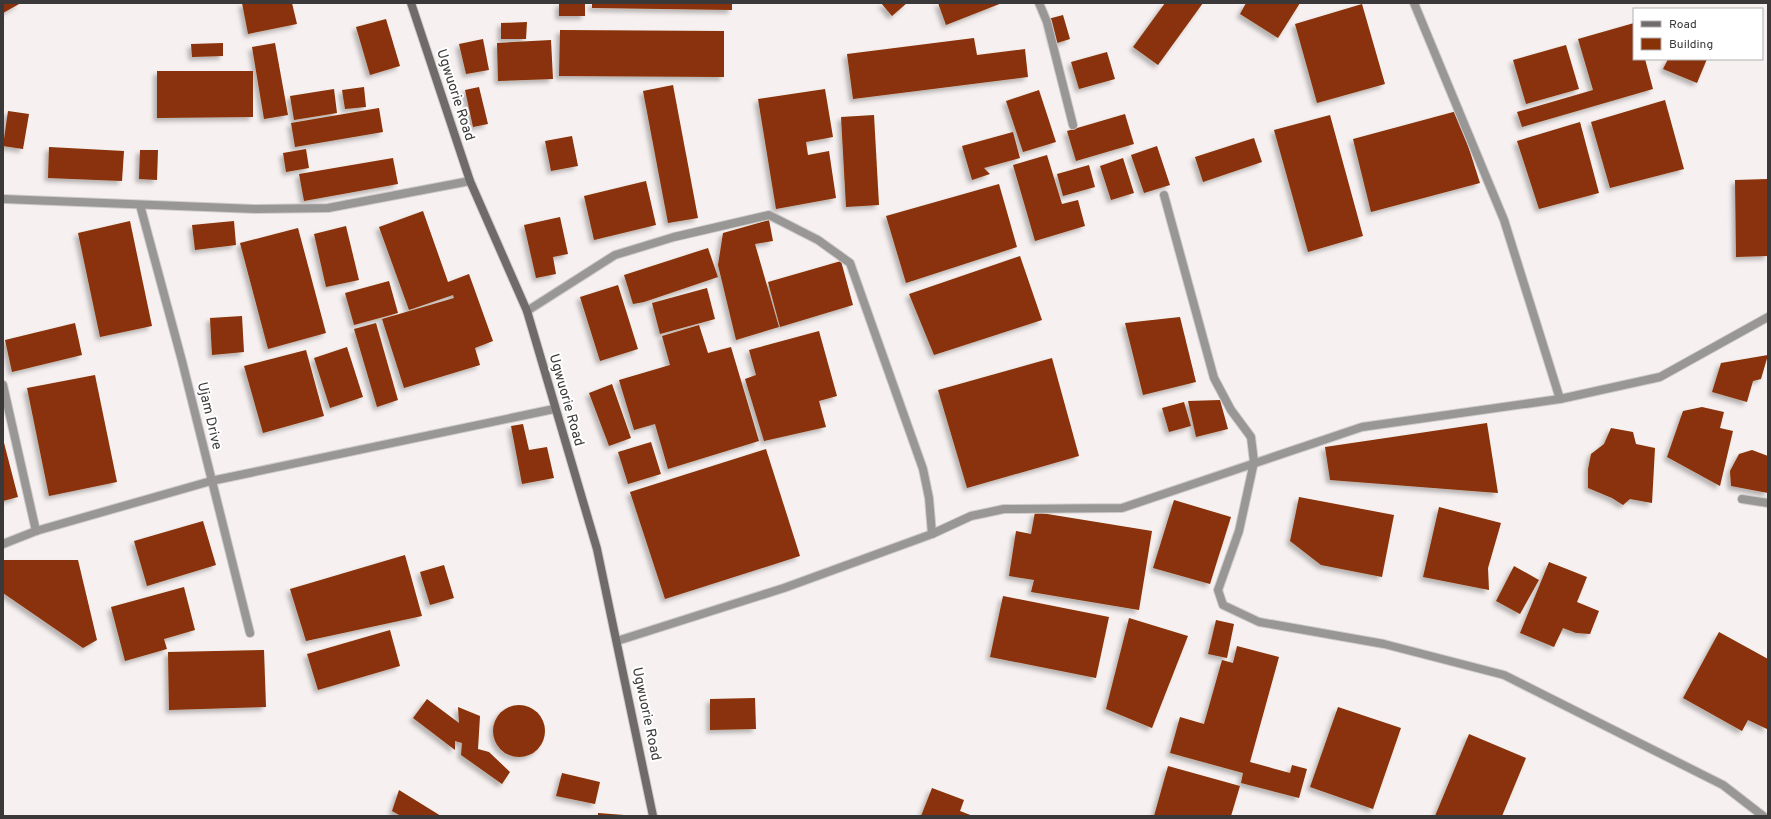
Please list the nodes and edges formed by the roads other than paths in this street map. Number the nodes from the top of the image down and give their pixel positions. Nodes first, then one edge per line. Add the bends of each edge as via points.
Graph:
1 (411, 3) edge
2 (1039, 3) edge
3 (1414, 3) edge
4 (1073, 125) dead end
5 (470, 181) junction
6 (1164, 195) dead end
7 (3, 199) edge
8 (140, 205) junction
9 (526, 312) junction
10 (1768, 317) edge
11 (3, 385) edge
12 (1560, 399) junction
13 (554, 408) junction
14 (1254, 462) junction
15 (211, 481) junction
16 (1742, 499) dead end
17 (1768, 503) edge
18 (36, 531) junction
19 (932, 534) junction
20 (3, 544) edge
21 (250, 633) dead end
22 (617, 640) junction
23 (653, 816) edge
24 (1764, 816) edge

1 - 5 street, Ugwuorie Road
2 - 4 street via 1047,22
3 - 12 street via 1504,220
5 - 8 street via 328,208 255,209
5 - 9 street, Ugwuorie Road
6 - 14 street via 1214,378 1231,410 1251,437
7 - 8 street
8 - 15 street, Ujam Drive
9 - 13 street, Ugwuorie Road
9 - 19 street via 616,255 674,237 768,215 818,240 850,263 923,469
10 - 12 street via 1660,377
11 - 18 street
12 - 14 street via 1362,427
13 - 15 street
13 - 22 street, Ugwuorie Road via 597,549
14 - 19 street via 1122,508 1004,509 971,516
14 - 24 street via 1239,531 1218,590 1224,604 1259,622 1384,644 1504,675 1723,785
15 - 18 street
15 - 21 street, Ujam Drive
16 - 17 street
18 - 20 street
19 - 22 street via 784,588
22 - 23 street, Ugwuorie Road

